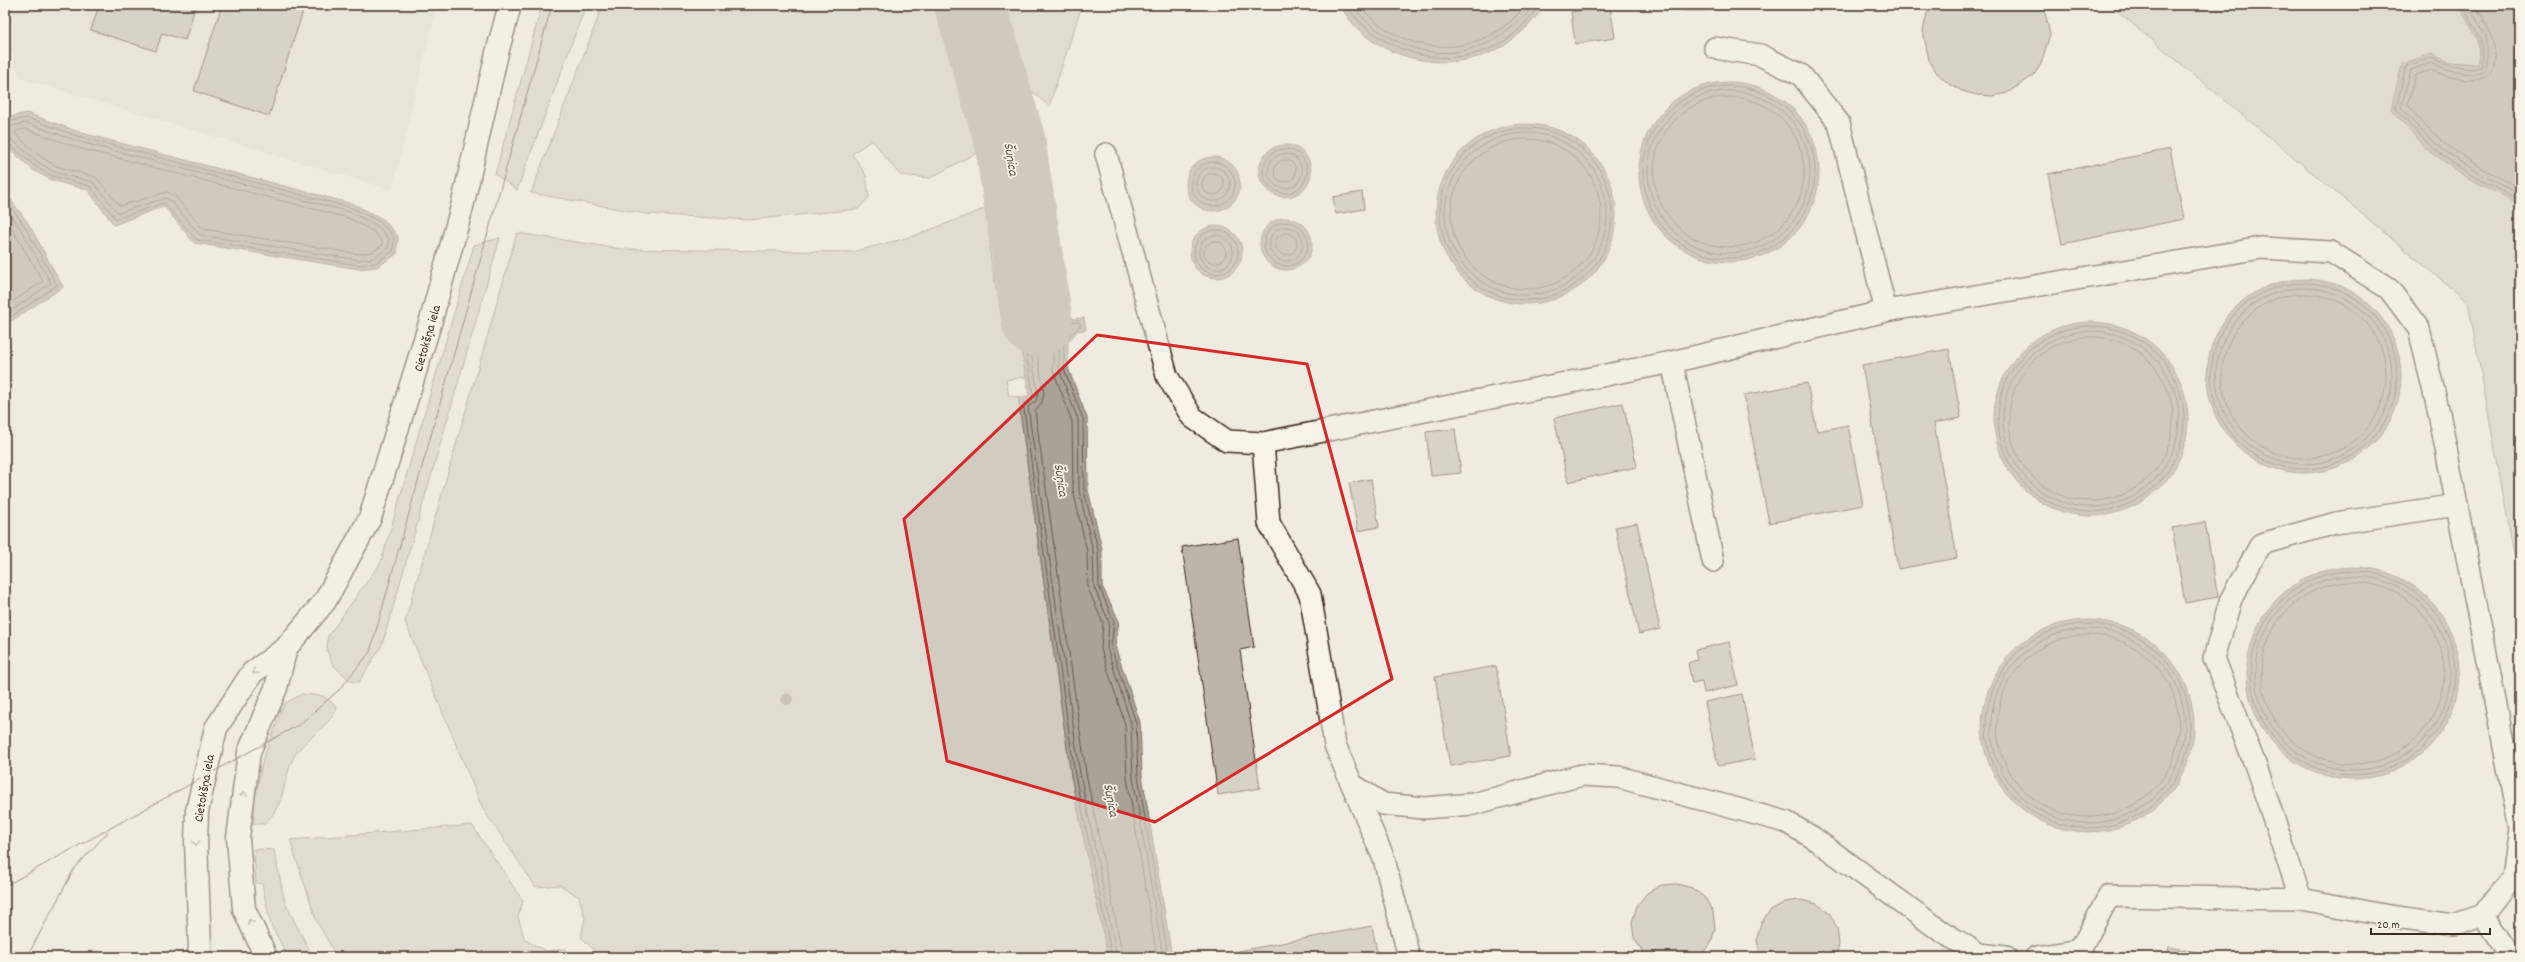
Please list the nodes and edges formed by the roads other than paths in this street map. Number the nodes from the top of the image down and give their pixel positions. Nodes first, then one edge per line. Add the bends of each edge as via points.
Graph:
1 (500, 5) edge
2 (510, 5) edge
3 (1715, 48) dead end
4 (496, 53) junction
5 (1106, 154) dead end
6 (1886, 311) junction
7 (1672, 362) junction
8 (1263, 443) junction
9 (2457, 506) junction
10 (1713, 561) dead end
11 (286, 648) junction
12 (1353, 785) junction
13 (2520, 829) edge
14 (2301, 899) junction
15 (2483, 915) junction
16 (2080, 954) edge
17 (198, 957) edge
18 (266, 957) edge
19 (1409, 957) edge
20 (2006, 957) edge
21 (2036, 957) edge
22 (2511, 957) edge

1 - 4 street
2 - 4 street, Cietokšņa iela
3 - 6 lane via 1760,55 1801,75 1839,123
4 - 11 street, Cietokšņa iela via 462,207 412,386 370,518 325,601
5 - 8 lane via 1166,376 1192,417 1227,441
6 - 7 lane
6 - 9 lane via 2261,248 2332,252 2389,289 2419,329 2440,413
7 - 8 lane
7 - 10 lane
8 - 12 lane via 1269,523 1310,594 1335,745
9 - 13 lane
9 - 14 lane via 2336,523 2261,544 2231,599 2214,658 2256,767
11 -> 17 street, Cietokšņa iela via 252,673 216,728 197,811 200,948
18 -> 11 street, Cietokšņa iela via 244,909 238,838 249,752 276,688
12 - 19 lane via 1384,859
12 - 20 lane via 1383,804 1424,808 1473,804 1582,775 1618,777 1786,822 1812,837 1972,950 1979,954
13 - 15 lane via 2513,876
14 - 15 lane via 2389,916 2454,925
14 - 16 lane via 2109,896
15 - 22 lane
16 - 21 lane

